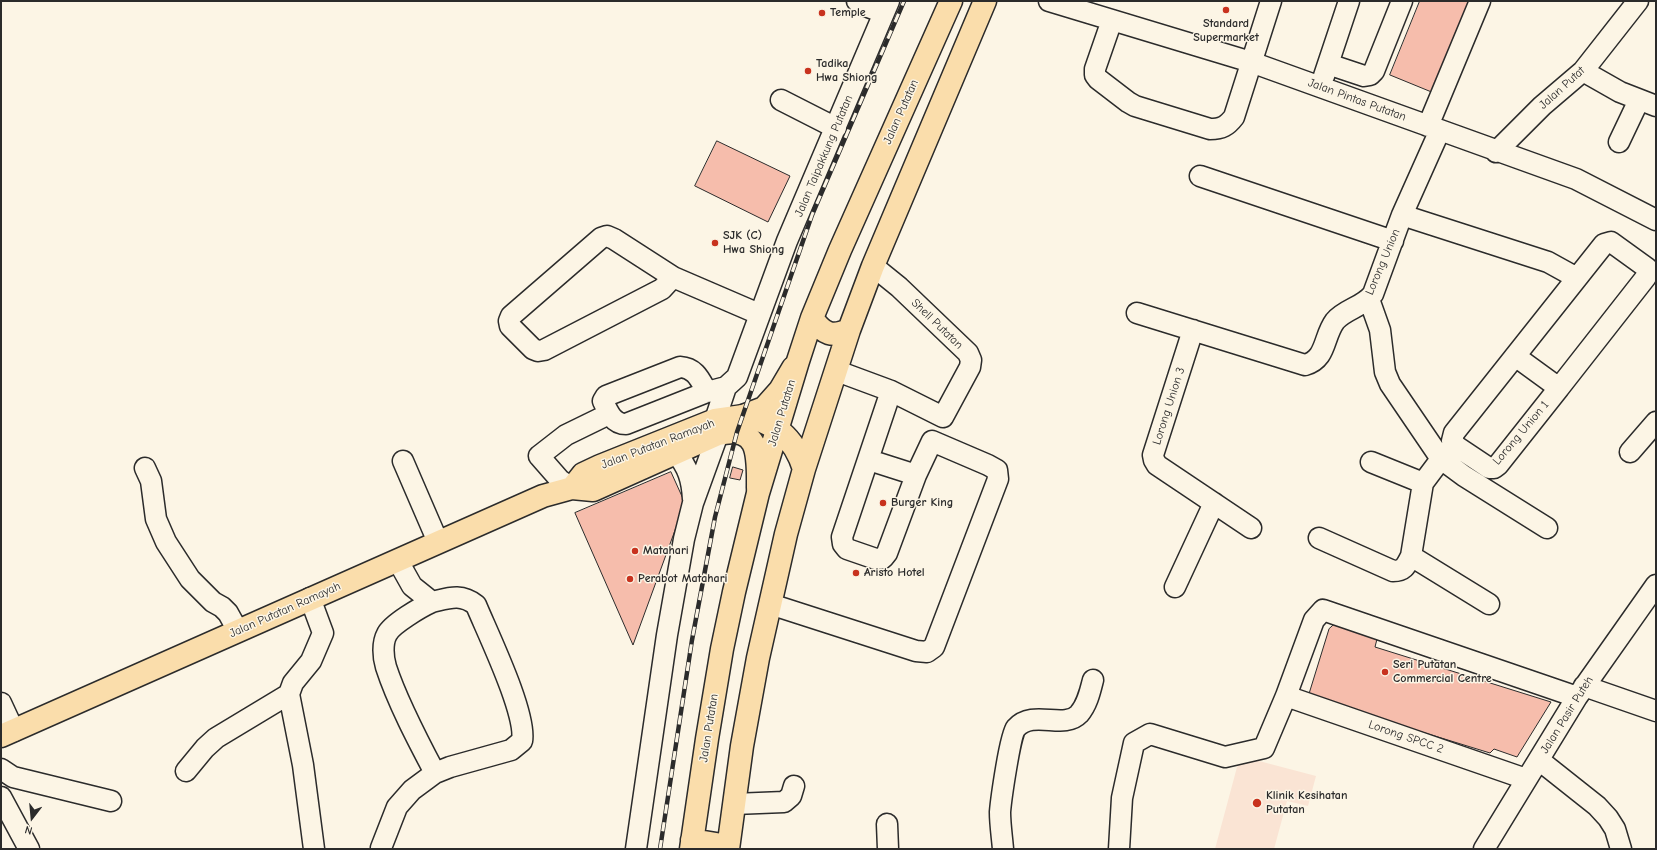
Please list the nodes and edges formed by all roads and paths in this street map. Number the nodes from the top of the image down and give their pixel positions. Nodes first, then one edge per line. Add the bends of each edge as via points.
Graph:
1 (856, 1) edge
2 (951, 1) edge
3 (985, 1) edge
4 (1049, 1) edge
5 (1271, 1) edge
6 (1349, 1) edge
7 (1402, 1) edge
8 (1480, 1) edge
9 (1638, 1) edge
10 (887, 7) edge
11 (1112, 20) junction
12 (1251, 62) junction
13 (1328, 64) junction
14 (1583, 71) junction
15 (1320, 87) junction
16 (781, 100) dead end
17 (1648, 103) edge
18 (836, 128) junction
19 (1434, 128) junction
20 (1619, 142) dead end
21 (1496, 152) junction
22 (1200, 176) dead end
23 (1402, 215) junction
24 (1656, 220) edge
25 (1393, 241) junction
26 (873, 266) junction
27 (673, 277) junction
28 (1577, 278) junction
29 (1369, 299) junction
30 (1137, 313) dead end
31 (759, 314) junction
32 (812, 318) junction
33 (850, 330) junction
34 (1193, 330) junction
35 (1515, 356) junction
36 (798, 361) junction
37 (837, 371) junction
38 (726, 387) junction
39 (1559, 388) junction
40 (891, 391) junction
41 (707, 392) junction
42 (609, 414) junction
43 (743, 416) junction
44 (943, 417) junction
45 (632, 422) junction
46 (1656, 422) edge
47 (716, 427) junction
48 (778, 428) junction
49 (932, 441) junction
50 (644, 449) junction
51 (1630, 452) dead end
52 (676, 453) junction
53 (539, 456) junction
54 (1441, 459) junction
55 (869, 460) junction
56 (403, 461) dead end
57 (1371, 462) dead end
58 (145, 468) dead end
59 (804, 470) junction
60 (916, 475) junction
61 (1423, 483) junction
62 (572, 488) junction
63 (758, 493) junction
64 (543, 496) junction
65 (693, 503) junction
66 (1214, 503) junction
67 (1250, 528) dead end
68 (1547, 528) dead end
69 (1319, 538) dead end
70 (438, 542) junction
71 (1411, 556) junction
72 (398, 561) junction
73 (1656, 585) edge
74 (1175, 588) dead end
75 (310, 598) junction
76 (432, 602) junction
77 (770, 604) junction
78 (1488, 604) dead end
79 (238, 631) junction
80 (1093, 680) dead end
81 (1581, 692) junction
82 (289, 694) junction
83 (1286, 696) junction
84 (1, 703) edge
85 (1656, 711) edge
86 (7, 733) edge
87 (1538, 760) junction
88 (1, 769) edge
89 (186, 771) dead end
90 (435, 773) junction
91 (1526, 779) junction
92 (794, 786) dead end
93 (1, 796) edge
94 (111, 801) dead end
95 (734, 804) junction
96 (888, 824) dead end
97 (691, 845) edge
98 (381, 848) dead end
99 (728, 848) edge
100 (29, 849) edge
101 (314, 849) edge
102 (636, 849) edge
103 (888, 849) edge
104 (1003, 849) edge
105 (1119, 849) edge
106 (1484, 849) edge
107 (1621, 849) edge

1 - 10 street via 860,4
2 - 32 main road, Jalan Putatan
3 - 26 main road
4 - 11 street, Jalan Pintas Putatan
5 - 12 street
6 - 13 street
7 - 13 street via 1374,71 1370,75 1364,76
8 - 19 street, Lorong Union
9 - 14 street, Jalan Putat
10 - 18 street, Jalan Taipakkung Putatan
11 - 12 street, Jalan Pintas Putatan
11 - 12 street via 1095,75 1128,102 1158,113 1210,128 1223,128 1234,117
12 - 15 street, Jalan Pintas Putatan
13 - 15 street
14 - 17 street via 1620,92
14 - 21 street, Jalan Putat via 1542,106
15 - 19 street, Jalan Pintas Putatan
16 - 18 street
17 - 20 street
18 - 31 street, Jalan Taipakkung Putatan via 787,241
19 - 21 street, Jalan Pintas Putatan
19 - 23 street, Lorong Union
21 - 24 street, Jalan Pintas Putatan via 1576,179
22 - 25 street
23 - 25 street, Lorong Union
23 - 28 street via 1548,262
25 - 29 street, Lorong Union
26 - 33 main road
26 - 44 street, Shell Putatan via 899,287 968,353 970,367
27 - 27 street via 614,239 608,236 601,238 511,316 510,326 533,349 544,350 662,289
27 - 31 street
28 - 35 street, Lorong Union 1
28 - 39 street, Lorong Union 1 via 1608,242 1648,272
29 - 34 street, Lorong Union via 1336,320 1320,355 1313,363 1304,365
29 - 54 street via 1380,330 1385,372 1390,384
30 - 34 street, Lorong Union
31 - 38 street, Jalan Taipakkung Putatan via 737,377
32 - 33 main road via 828,333 837,334
32 - 36 main road, Jalan Putatan
33 - 37 main road
34 - 66 street, Lorong Union 3 via 1153,456 1157,465
35 - 39 street
35 - 39 street, Lorong Union 1 via 1454,433 1453,444 1485,466 1494,468
36 - 43 main road, Jalan Putatan Ramayah via 780,390 764,408
36 - 48 main road, Jalan Putatan
37 - 40 street
37 - 59 main road
38 - 41 street
38 - 47 street, Jalan Taipakkung Putatan
40 - 44 street
40 - 55 street, Shell Putatan
41 - 42 street via 695,372 688,367 680,367 606,396 603,401
41 - 45 street
42 - 45 street via 622,424
42 - 53 street via 566,434
43 - 47 main road, Jalan Putatan Ramayah
43 - 48 main road
44 - 49 street, Shell Putatan
45 - 50 street
46 - 51 street
47 - 50 main road, Jalan Putatan Ramayah
47 - 52 main road, Jalan Putatan Ramayah
47 - 63 main road, Jalan Putatan Ramayah via 726,432 741,432 750,438 757,459
47 - 65 street, Jalan Taipakkung Putatan
48 - 59 main road via 800,455
48 - 63 main road, Jalan Putatan
49 - 60 street, Shell Putatan
49 - 77 street via 997,470 998,479 934,646 927,652 916,651
50 - 62 main road, Jalan Putatan Ramayah via 583,474
52 - 62 main road, Jalan Putatan Ramayah via 593,490
52 - 65 street via 689,474
53 - 62 street via 560,480
53 - 64 street
54 - 61 street
54 - 68 street
55 - 60 street
55 - 60 street, Shell Putatan via 842,537 847,549 876,559 883,558 888,553
56 - 70 street
57 - 61 street
58 - 79 street via 152,486 156,519 166,542 190,579 228,613
59 - 77 main road
61 - 71 street
62 - 64 main road, Jalan Putatan Ramayah
63 - 97 main road, Jalan Putatan via 722,649
64 - 70 main road, Jalan Putatan Ramayah
65 - 102 street via 667,635
66 - 67 street, Lorong Union 3
66 - 74 street
69 - 71 street via 1393,571 1405,568
70 - 72 main road, Jalan Putatan Ramayah
71 - 78 street
72 - 75 main road, Jalan Putatan Ramayah
72 - 76 street via 412,586
73 - 81 street, Jalan Pasir Puteh
75 - 79 main road, Jalan Putatan Ramayah
75 - 82 street via 323,633 311,661 293,683
76 - 90 street via 387,632 383,643 386,666
76 - 90 street via 453,597 469,599 476,605 512,692 524,733 522,741 511,750 450,766
77 - 95 main road via 755,672
79 - 86 main road, Jalan Putatan Ramayah
80 - 104 street via 1086,702 1078,715 1067,720 1025,721 1015,729 1009,751 1000,813
81 - 83 street via 1323,610 1314,620
81 - 85 street
81 - 87 street, Jalan Pasir Puteh
82 - 89 street via 216,738
82 - 101 street via 303,764
83 - 91 street, Lorong SPCC 2
83 - 105 street via 1264,748 1224,757 1150,734 1134,743 1122,798
84 - 86 street
87 - 91 street, Jalan Pasir Puteh
87 - 107 street via 1597,806 1615,829
88 - 94 street via 13,777
90 - 98 street via 412,790 397,808
91 - 106 street, Jalan Pasir Puteh
92 - 95 street via 791,796 784,802
93 - 100 street
95 - 99 main road
96 - 103 street
97 - 99 main road

